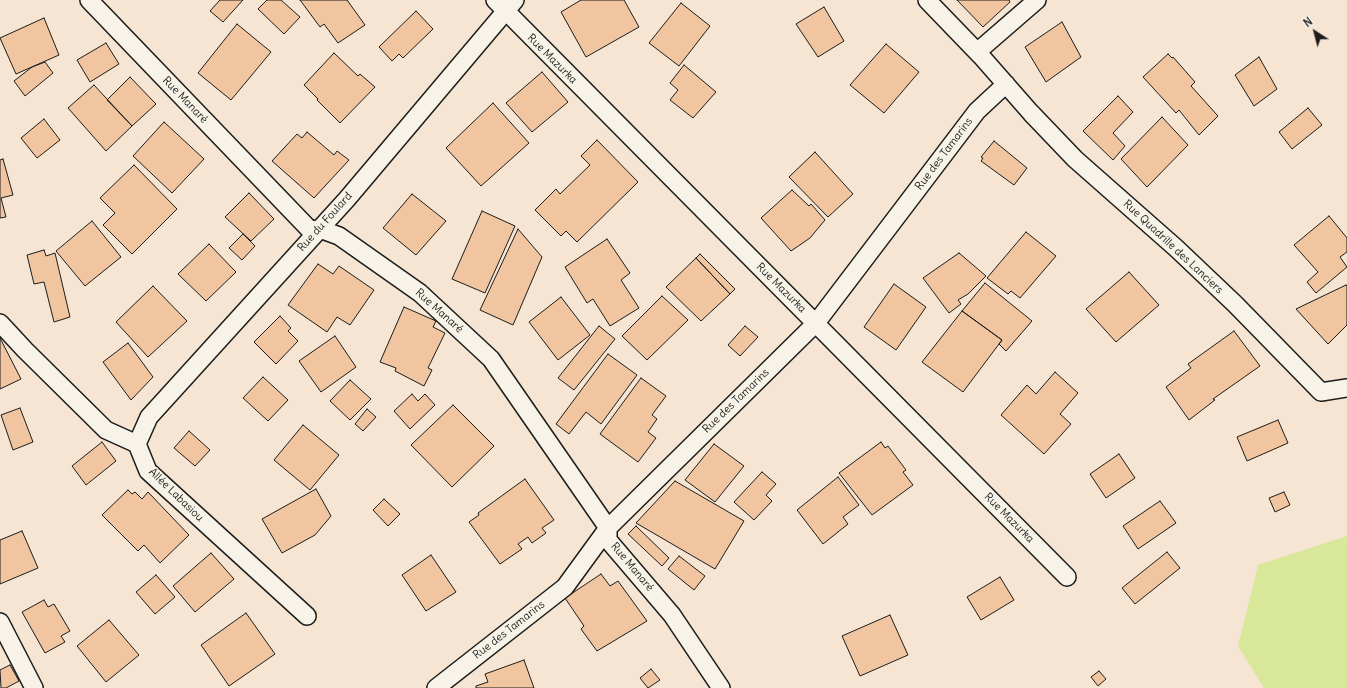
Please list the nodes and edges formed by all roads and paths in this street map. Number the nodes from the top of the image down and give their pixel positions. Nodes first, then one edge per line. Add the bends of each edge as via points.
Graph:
1 (89, 0) edge
2 (927, 0) edge
3 (1037, 0) edge
4 (505, 4) edge
5 (977, 52) junction
6 (1006, 84) junction
7 (320, 229) junction
8 (0, 323) edge
9 (816, 323) junction
10 (1347, 388) edge
11 (137, 444) junction
12 (608, 528) junction
13 (1067, 577) dead end
14 (307, 616) dead end
15 (0, 622) edge
16 (34, 688) edge
17 (436, 688) edge
18 (721, 688) edge

1 - 7 street, Rue Manaré via 310,230
2 - 5 street
3 - 5 street
4 - 7 street, Rue du Foulard
4 - 9 street, Rue Mazurka
5 - 6 street
6 - 9 street, Rue des Tamarins via 977,111
6 - 10 street, Rue Quadrille des Lanciers via 1075,159 1224,293 1321,392
7 - 11 street, Rue du Foulard via 148,417
7 - 12 street, Rue Manaré via 339,236 420,293 492,359
8 - 11 street via 106,430
9 - 12 street, Rue des Tamarins
9 - 13 street, Rue Mazurka
11 - 14 street, Allée Labasiou via 148,471
12 - 17 street, Rue des Tamarins via 565,587
12 - 18 street, Rue Manaré via 608,540 672,615
15 - 16 street

